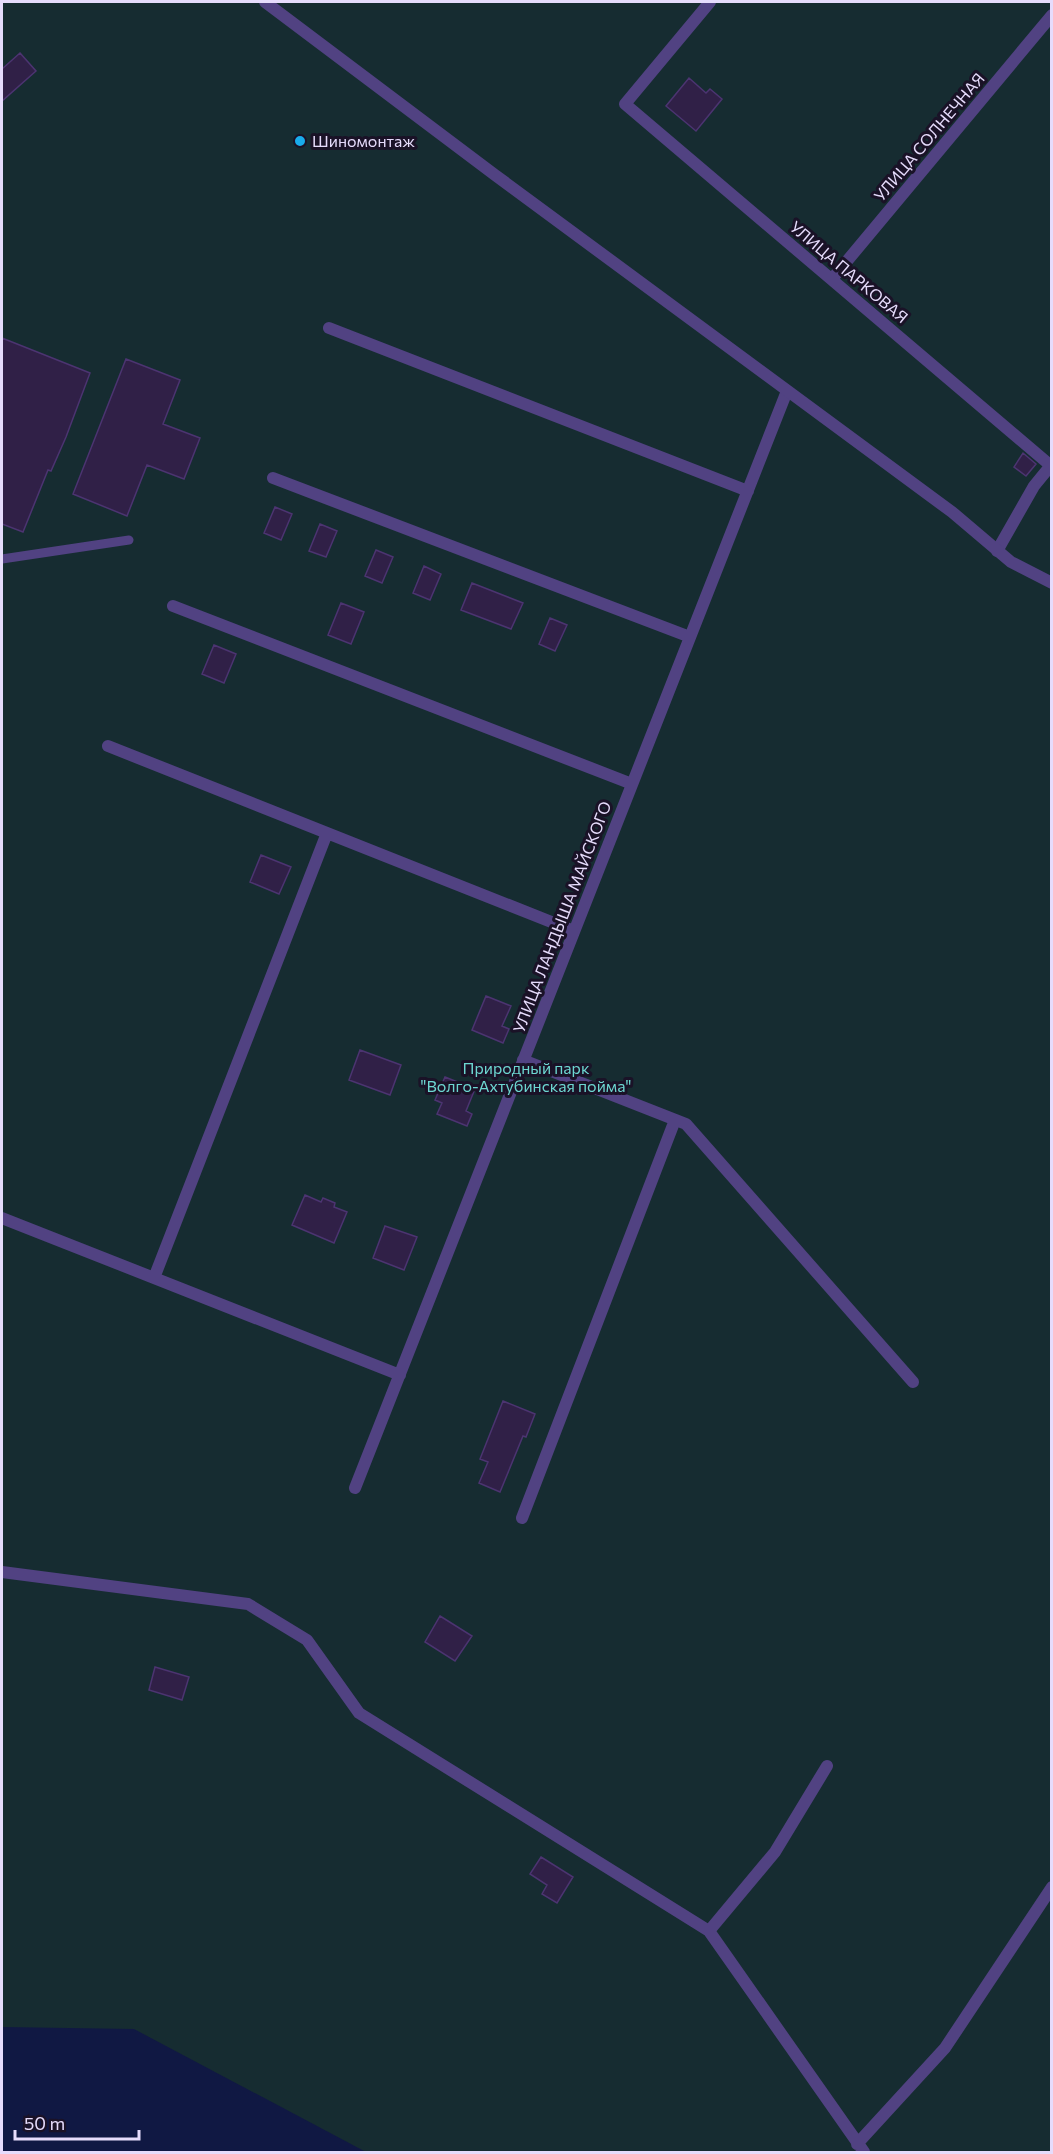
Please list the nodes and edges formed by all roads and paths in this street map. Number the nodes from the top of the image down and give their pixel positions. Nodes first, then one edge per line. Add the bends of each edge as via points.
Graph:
1 (265, 2) edge
2 (710, 2) edge
3 (1052, 15) edge
4 (832, 279) junction
5 (329, 328) dead end
6 (787, 391) junction
7 (1051, 464) edge
8 (273, 478) dead end
9 (748, 491) junction
10 (129, 540) dead end
11 (997, 551) junction
12 (2, 560) edge
13 (1052, 583) edge
14 (173, 606) dead end
15 (690, 637) junction
16 (108, 746) dead end
17 (632, 784) junction
18 (327, 833) junction
19 (574, 931) junction
20 (524, 1060) junction
21 (675, 1120) junction
22 (2, 1218) edge
23 (154, 1278) junction
24 (400, 1374) junction
25 (913, 1382) dead end
26 (355, 1488) dead end
27 (522, 1518) dead end
28 (2, 1572) edge
29 (827, 1766) dead end
30 (1052, 1887) edge
31 (709, 1931) junction
32 (860, 2148) edge

1 - 6 street
2 - 4 street, УЛИЦА ПАРКОВАЯ via 625,104
3 - 4 street, УЛИЦА СОЛНЕЧНАЯ
4 - 7 street, УЛИЦА ПАРКОВАЯ
5 - 9 street
6 - 9 street, УЛИЦА ЛАНДЫША МАЙСКОГО
6 - 11 street via 952,512
7 - 11 street
8 - 15 street
9 - 15 street, УЛИЦА ЛАНДЫША МАЙСКОГО
10 - 12 lane
11 - 13 street
14 - 17 street
15 - 17 street, УЛИЦА ЛАНДЫША МАЙСКОГО
16 - 18 street
17 - 19 street, УЛИЦА ЛАНДЫША МАЙСКОГО
18 - 19 street
18 - 23 street
19 - 20 street, УЛИЦА ЛАНДЫША МАЙСКОГО
20 - 21 street
20 - 24 street, УЛИЦА ЛАНДЫША МАЙСКОГО
21 - 25 street via 686,1124
21 - 27 street
22 - 23 street
23 - 24 street
24 - 26 street, УЛИЦА ЛАНДЫША МАЙСКОГО
28 - 31 street via 248,1604 307,1640 359,1713
29 - 31 street via 775,1852
30 - 32 street via 945,2048
31 - 32 street

